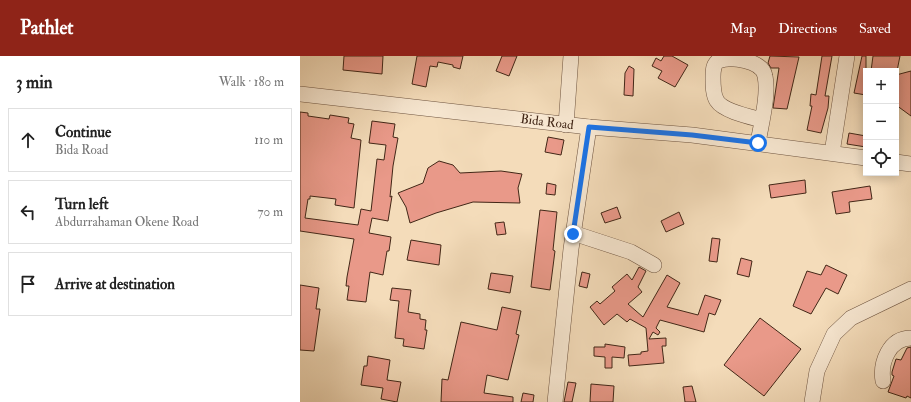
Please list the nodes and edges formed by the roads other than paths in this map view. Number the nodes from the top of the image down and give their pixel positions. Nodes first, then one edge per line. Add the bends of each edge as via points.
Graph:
1 (572, 56) edge
2 (847, 56) edge
3 (300, 94) edge
4 (762, 120) junction
5 (566, 125) junction
6 (589, 127) junction
7 (758, 143) junction
8 (832, 153) junction
9 (863, 158) edge
10 (899, 162) edge
11 (911, 164) edge
12 (573, 234) junction
13 (654, 265) dead end
14 (911, 289) edge
15 (911, 338) edge
16 (883, 381) dead end
17 (555, 402) edge
18 (812, 402) edge

1 - 5 street
2 - 8 street
3 - 5 street, Bida Road
4 - 4 street via 766,90 765,75 759,67 751,61 738,58 717,62 713,67 717,102 728,109
4 - 7 street
5 - 6 street, Bida Road
6 - 7 street, Bida Road
6 - 12 street
7 - 8 street, Bida Road
8 - 9 street, Bida Road
10 - 11 street
12 - 13 street via 631,252
12 - 17 street
14 - 18 street via 851,318 834,334 817,371
15 - 16 street via 904,338 893,345 885,356 881,370

